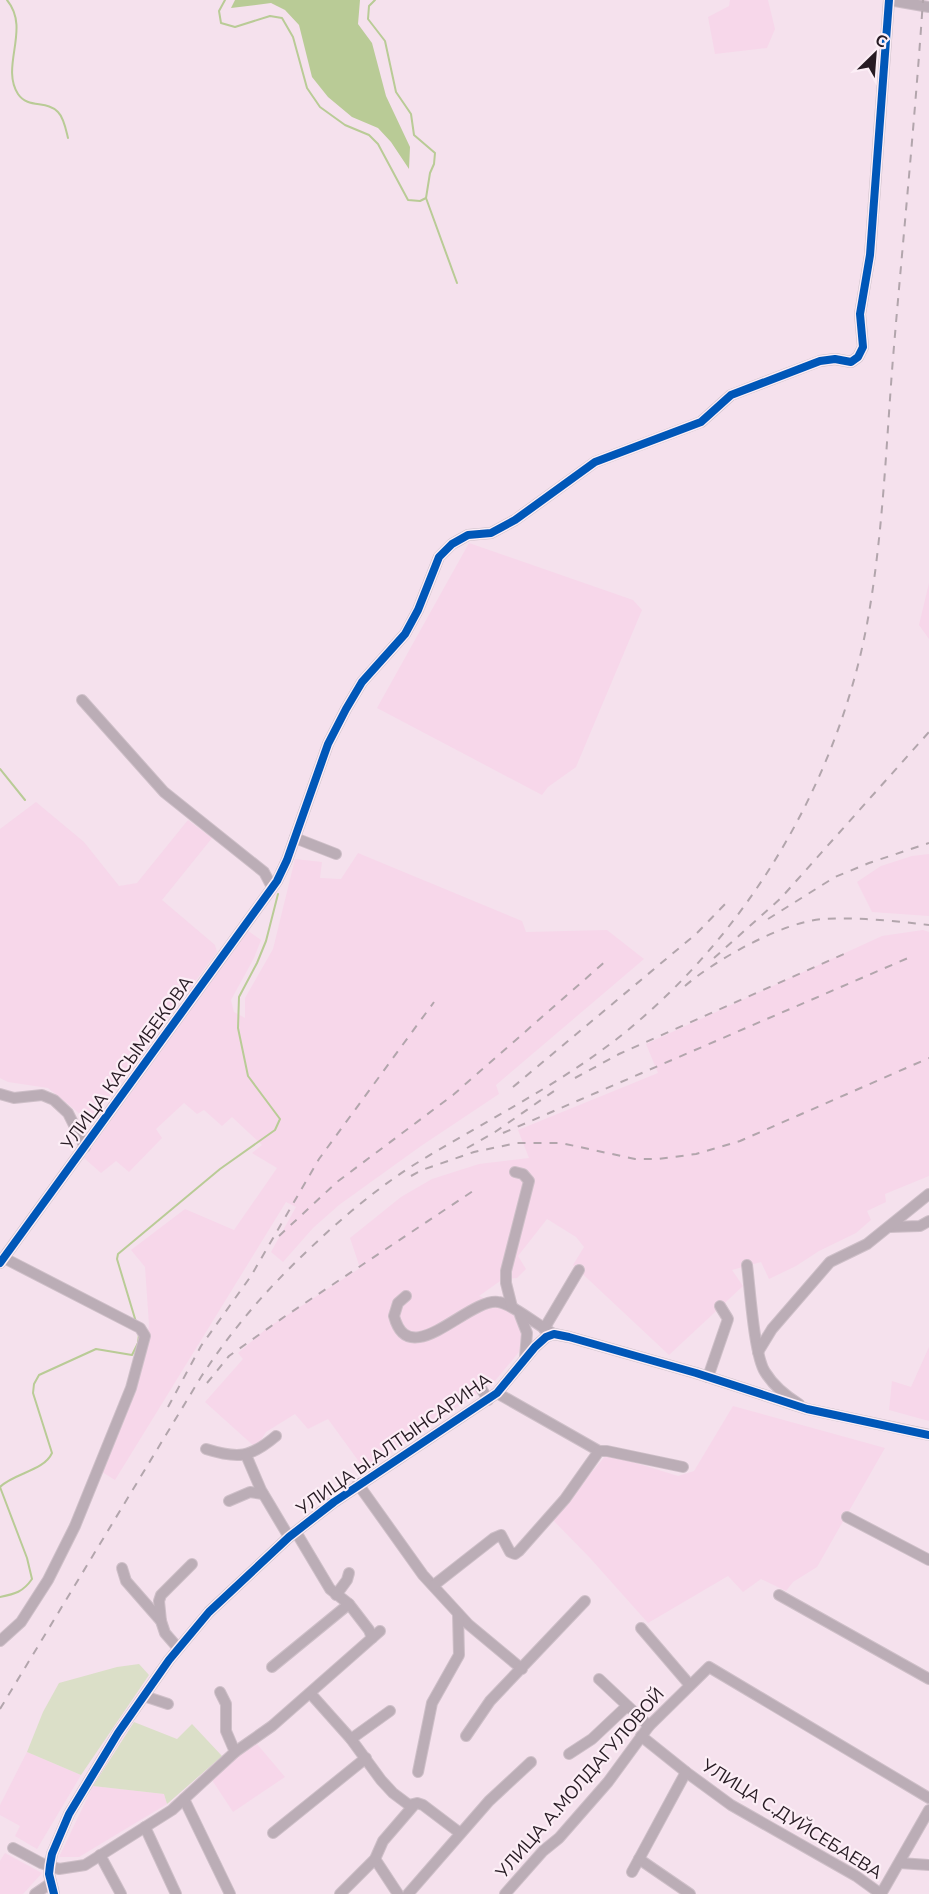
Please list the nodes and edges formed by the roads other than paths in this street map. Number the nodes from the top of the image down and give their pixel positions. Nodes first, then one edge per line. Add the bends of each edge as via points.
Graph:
1 (889, 0) edge
2 (929, 7) edge
3 (82, 700) dead end
4 (295, 837) junction
5 (336, 854) dead end
6 (274, 884) junction
7 (0, 1094) edge
8 (85, 1147) junction
9 (515, 1172) dead end
10 (929, 1194) edge
11 (929, 1221) edge
12 (890, 1227) junction
13 (2, 1261) edge
14 (747, 1265) dead end
15 (579, 1270) dead end
16 (406, 1296) dead end
17 (720, 1306) dead end
18 (515, 1310) junction
19 (549, 1331) junction
20 (758, 1352) junction
21 (525, 1358) junction
22 (708, 1377) junction
23 (481, 1388) dead end
24 (492, 1396) junction
25 (807, 1409) junction
26 (929, 1435) edge
27 (276, 1436) dead end
28 (206, 1449) dead end
29 (599, 1451) junction
30 (246, 1455) junction
31 (682, 1467) dead end
32 (358, 1484) junction
33 (263, 1494) junction
34 (229, 1501) dead end
35 (847, 1518) dead end
36 (292, 1534) junction
37 (929, 1560) edge
38 (192, 1564) dead end
39 (122, 1568) dead end
40 (349, 1573) dead end
41 (434, 1585) junction
42 (336, 1595) junction
43 (779, 1595) dead end
44 (585, 1601) dead end
45 (349, 1604) junction
46 (458, 1614) junction
47 (161, 1621) junction
48 (641, 1628) dead end
49 (0, 1641) edge
50 (178, 1648) junction
51 (272, 1667) dead end
52 (522, 1668) junction
53 (599, 1679) dead end
54 (929, 1679) edge
55 (689, 1684) junction
56 (220, 1692) dead end
57 (310, 1693) junction
58 (144, 1696) junction
59 (168, 1704) dead end
60 (627, 1706) junction
61 (390, 1711) dead end
62 (649, 1726) junction
63 (466, 1736) dead end
64 (640, 1736) junction
65 (351, 1739) junction
66 (235, 1752) junction
67 (569, 1754) dead end
68 (366, 1758) junction
69 (531, 1762) dead end
70 (418, 1772) dead end
71 (686, 1772) junction
72 (929, 1798) edge
73 (184, 1799) junction
74 (414, 1805) junction
75 (929, 1810) edge
76 (145, 1827) junction
77 (273, 1833) dead end
78 (460, 1833) junction
79 (13, 1848) dead end
80 (100, 1855) junction
81 (375, 1859) junction
82 (639, 1859) junction
83 (900, 1863) junction
84 (50, 1865) junction
85 (929, 1865) edge
86 (632, 1872) dead end
87 (53, 1888) edge
88 (35, 1894) edge
89 (122, 1894) edge
90 (176, 1894) edge
91 (230, 1894) edge
92 (340, 1894) edge
93 (398, 1894) edge
94 (408, 1894) edge
95 (505, 1894) edge
96 (690, 1894) edge
97 (881, 1894) edge

1 - 2 street
1 - 4 street, УЛИЦА КАСЫМБЕКОВА via 870,255 860,314 863,347 858,357 850,362 820,361 731,395 701,422 595,462 515,520 491,533 468,535 452,543 439,557 405,634 362,682 346,709 328,744
3 - 6 street via 164,792
4 - 5 street
4 - 6 street, УЛИЦА КАСЫМБЕКОВА
6 - 8 street, УЛИЦА КАСЫМБЕКОВА
7 - 8 street via 14,1098 42,1095 54,1100 68,1113
8 - 13 street, УЛИЦА КАСЫМБЕКОВА
9 - 18 street via 529,1181 506,1271
10 - 12 street
11 - 12 street via 920,1226
12 - 20 street via 825,1267 772,1329
13 - 49 street via 140,1328 145,1336 131,1388 75,1526 21,1622
14 - 20 street
15 - 19 street
16 - 18 street via 398,1303 394,1316 402,1331 413,1338 440,1330 487,1302 500,1302
17 - 22 street via 728,1319
18 - 19 street
18 - 21 street via 526,1327
19 - 21 street, УЛИЦА Ы.АЛТЫНСАРИНА
19 - 22 street
20 - 25 street via 763,1370 774,1383
21 - 24 street, УЛИЦА Ы.АЛТЫНСАРИНА
22 - 25 street
23 - 24 street
24 - 29 street
24 - 32 street, УЛИЦА Ы.АЛТЫНСАРИНА
25 - 26 street
27 - 30 street
28 - 30 street
29 - 31 street
29 - 41 street via 565,1499 519,1551 510,1552 501,1535
30 - 33 street, УЛИЦА Ы.АЛТЫНСАРИНА
32 - 36 street, УЛИЦА Ы.АЛТЫНСАРИНА
32 - 41 street
33 - 34 street via 250,1492
33 - 36 street, УЛИЦА Ы.АЛТЫНСАРИНА
35 - 37 street
36 - 42 street
36 - 50 street, УЛИЦА Ы.АЛТЫНСАРИНА via 217,1604
38 - 47 street via 161,1595
39 - 47 street via 131,1588
40 - 42 street
41 - 46 street
42 - 45 street
43 - 54 street
44 - 52 street
45 - 51 street
45 - 57 street via 376,1634
46 - 52 street
46 - 70 street via 459,1655 432,1702
47 - 50 street via 165,1633
48 - 55 street
50 - 58 street, УЛИЦА Ы.АЛТЫНСАРИНА
52 - 63 street via 490,1701
53 - 60 street
55 - 62 street, УЛИЦА А.МОЛДАГУЛОВОЙ
55 - 72 street, УЛИЦА А.МОЛДАГУЛОВОЙ via 706,1668 712,1668
56 - 66 street via 226,1704 226,1731
57 - 65 street
57 - 66 street
58 - 59 street
58 - 84 street, УЛИЦА Ы.АЛТЫНСАРИНА via 69,1814
60 - 62 street
60 - 67 street
61 - 65 street
62 - 64 street, УЛИЦА А.МОЛДАГУЛОВОЙ
64 - 71 street, УЛИЦА С.ДУЙСЕБАЕВА
64 - 95 street, УЛИЦА А.МОЛДАГУЛОВОЙ via 608,1782
65 - 68 street
66 - 73 street
68 - 74 street via 393,1793
68 - 77 street
69 - 78 street
71 - 82 street, УЛИЦА С.ДУЙСЕБАЕВА
71 - 97 street, УЛИЦА С.ДУЙСЕБАЕВА via 731,1805
73 - 76 street
73 - 91 street
74 - 78 street via 423,1805
74 - 81 street via 383,1841
75 - 83 street, УЛИЦА С.ДУЙСЕБАЕВА
76 - 80 street
76 - 90 street
78 - 94 street
79 - 84 street
80 - 84 street via 85,1865 59,1869
80 - 89 street
81 - 92 street
81 - 93 street
82 - 86 street, УЛИЦА С.ДУЙСЕБАЕВА
82 - 96 street
83 - 85 street
83 - 97 street, УЛИЦА С.ДУЙСЕБАЕВА
84 - 87 street
87 - 88 street

